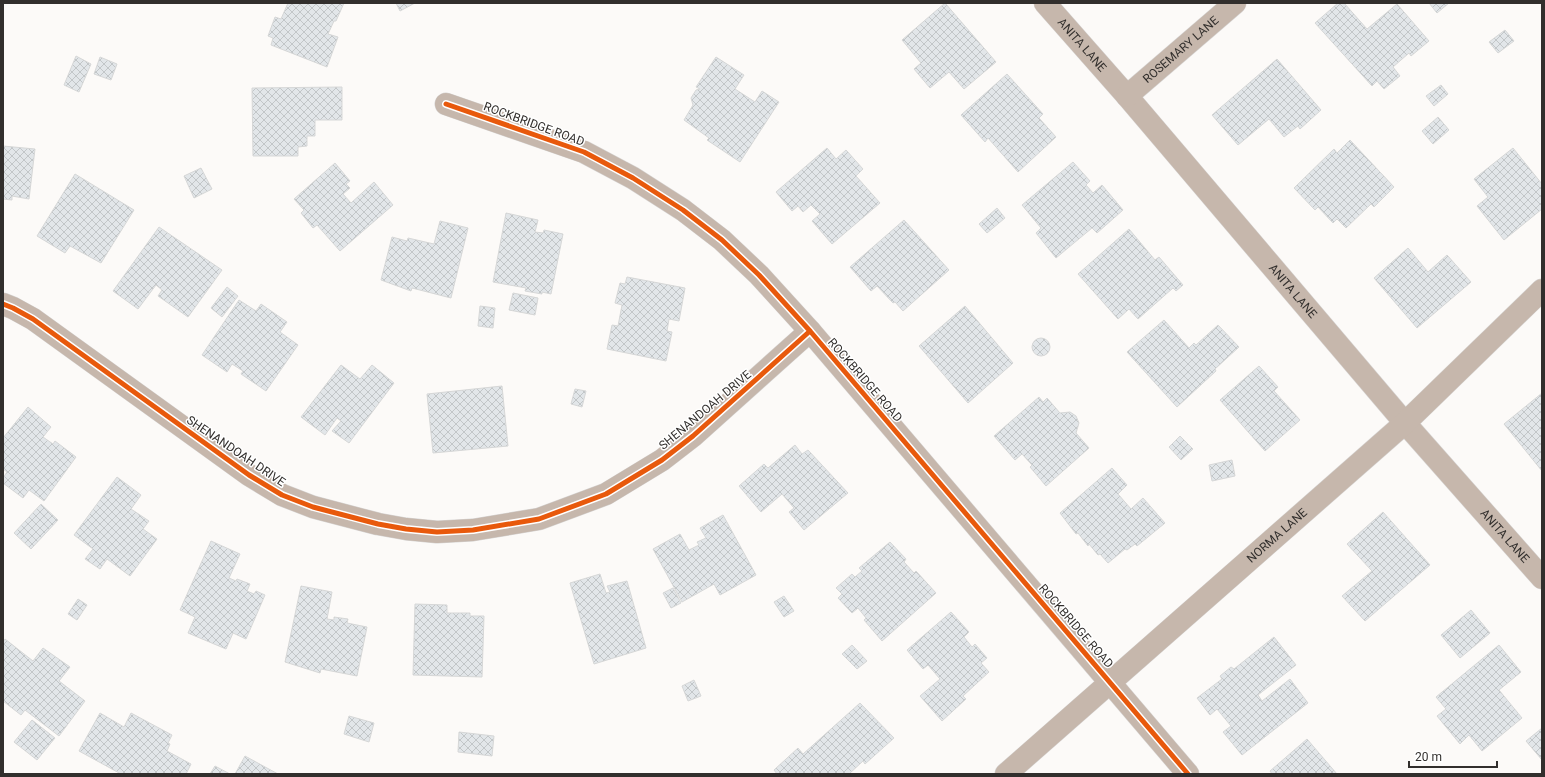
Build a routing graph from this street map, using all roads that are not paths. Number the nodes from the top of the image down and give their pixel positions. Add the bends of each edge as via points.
1 (1044, 3) edge
2 (1234, 3) edge
3 (1127, 96) junction
4 (446, 104) dead end
5 (1542, 290) edge
6 (3, 304) edge
7 (810, 331) junction
8 (1405, 423) junction
9 (1542, 578) edge
10 (1111, 682) junction
11 (1006, 774) edge
12 (1188, 774) edge

1 - 3 street, ANITA LANE
2 - 3 street, ROSEMARY LANE
3 - 8 street, ANITA LANE
4 - 7 street, ROCKBRIDGE ROAD via 584,152 633,178 683,210 722,240 759,275
5 - 8 street, NORMA LANE
6 - 7 street, SHENANDOAH DRIVE via 33,319 249,475 282,495 313,507 378,524 437,532 473,530 539,519 606,494 662,460 693,436
7 - 10 street, ROCKBRIDGE ROAD
8 - 9 street, ANITA LANE
8 - 10 street, NORMA LANE
10 - 11 street, NORMA LANE
10 - 12 street, ROCKBRIDGE ROAD

